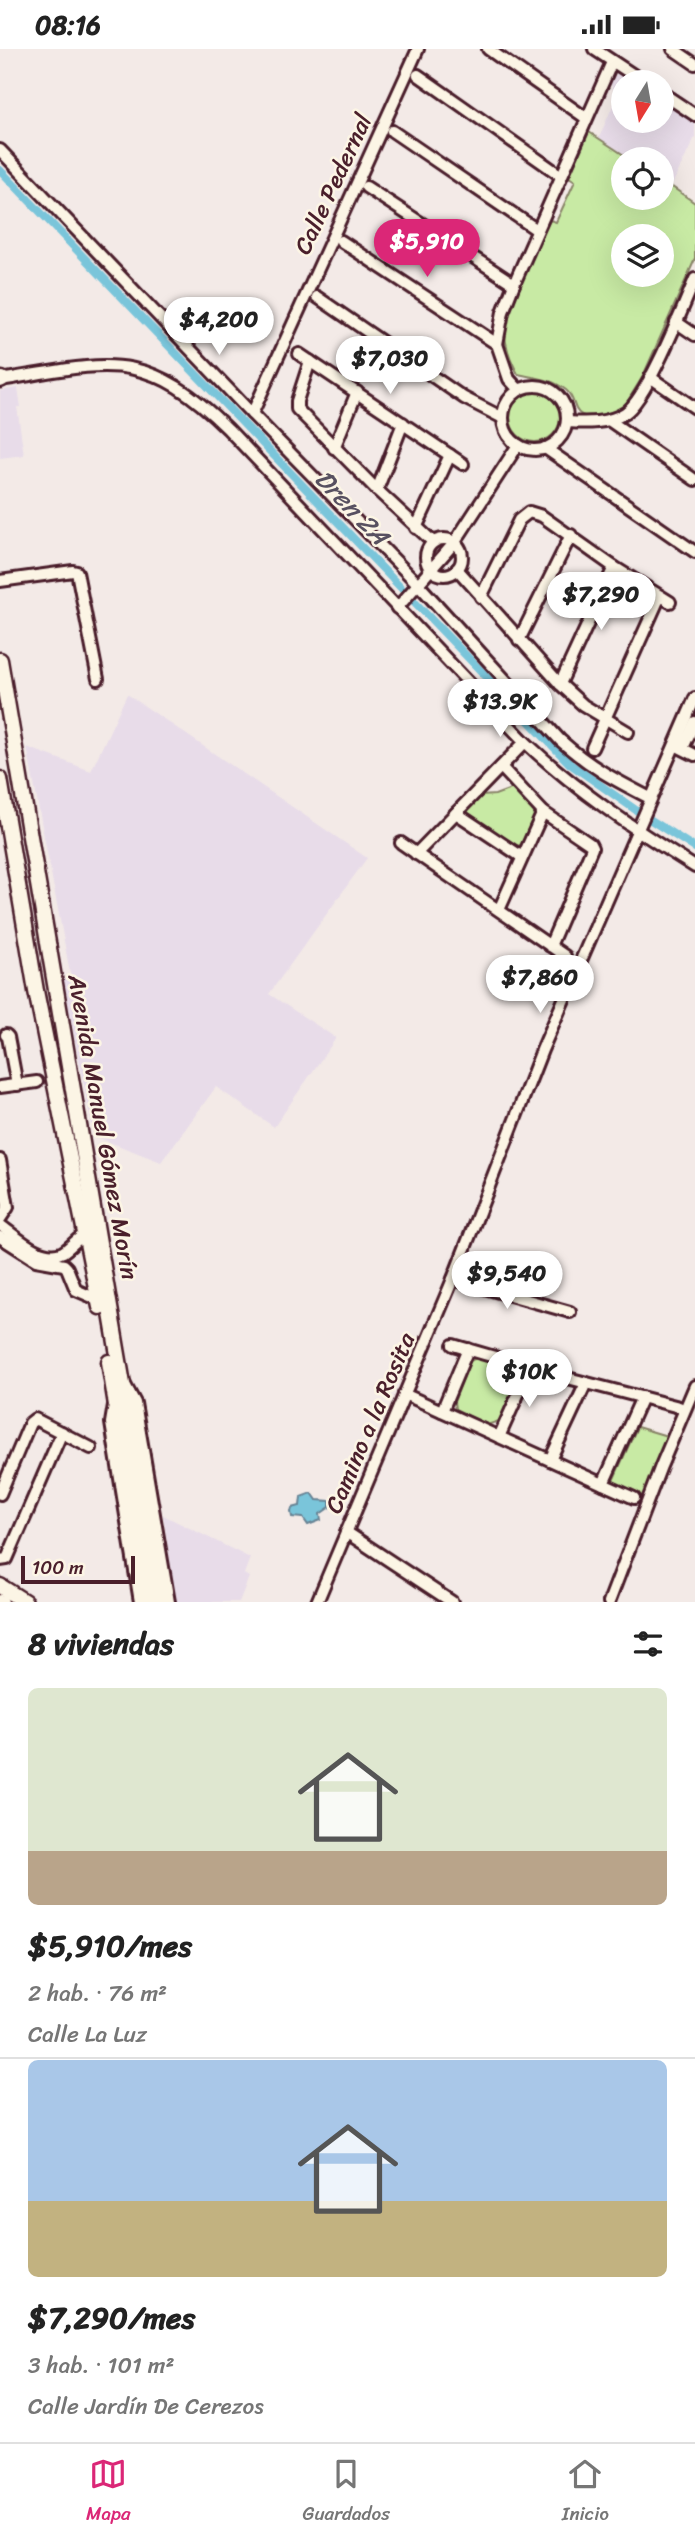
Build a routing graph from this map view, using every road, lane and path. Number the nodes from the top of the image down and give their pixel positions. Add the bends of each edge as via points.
1 (418, 49) edge
2 (488, 49) edge
3 (594, 49) edge
4 (673, 49) edge
5 (693, 58) edge
6 (612, 62) junction
7 (625, 70) edge
8 (418, 75) dead end
9 (674, 100) edge
10 (694, 111) edge
11 (586, 118) junction
12 (392, 131) dead end
13 (0, 151) edge
14 (560, 175) junction
15 (366, 187) dead end
16 (537, 230) junction
17 (341, 241) dead end
18 (695, 279) edge
19 (514, 284) junction
20 (317, 297) dead end
21 (676, 323) junction
22 (695, 335) edge
23 (497, 344) junction
24 (299, 353) dead end
25 (310, 361) junction
26 (650, 377) junction
27 (1, 380) edge
28 (519, 390) junction
29 (357, 392) junction
30 (695, 408) edge
31 (252, 414) junction
32 (503, 418) junction
33 (610, 421) junction
34 (567, 422) junction
35 (403, 423) junction
36 (518, 445) junction
37 (334, 447) junction
38 (545, 448) junction
39 (450, 454) junction
40 (463, 464) dead end
41 (695, 481) edge
42 (377, 490) junction
43 (416, 528) junction
44 (570, 535) junction
45 (433, 542) junction
46 (455, 542) junction
47 (695, 552) edge
48 (614, 567) junction
49 (457, 569) junction
50 (432, 571) junction
51 (0, 581) edge
52 (416, 586) junction
53 (481, 597) junction
54 (399, 606) junction
55 (519, 640) junction
56 (0, 660) edge
57 (98, 679) dead end
58 (560, 684) junction
59 (695, 698) edge
60 (605, 718) junction
61 (695, 722) edge
62 (628, 732) dead end
63 (525, 742) junction
64 (679, 746) junction
65 (592, 748) dead end
66 (695, 755) edge
67 (501, 767) junction
68 (0, 779) edge
69 (648, 802) junction
70 (543, 812) junction
71 (456, 813) junction
72 (638, 827) junction
73 (401, 843) dead end
74 (416, 854) junction
75 (522, 857) junction
76 (695, 867) edge
77 (499, 911) junction
78 (550, 946) junction
79 (565, 956) dead end
80 (0, 1046) edge
81 (37, 1082) dead end
82 (18, 1085) junction
83 (0, 1087) edge
84 (0, 1160) edge
85 (3, 1187) edge
86 (0, 1219) edge
87 (0, 1225) edge
88 (91, 1232) junction
89 (0, 1237) edge
90 (453, 1279) junction
91 (99, 1300) junction
92 (570, 1312) dead end
93 (453, 1345) dead end
94 (468, 1349) junction
95 (530, 1368) junction
96 (122, 1381) junction
97 (586, 1383) junction
98 (695, 1387) edge
99 (404, 1394) junction
100 (642, 1397) junction
101 (115, 1399) junction
102 (679, 1407) dead end
103 (442, 1411) junction
104 (62, 1432) junction
105 (499, 1437) junction
106 (91, 1448) dead end
107 (550, 1460) junction
108 (603, 1484) junction
109 (0, 1494) edge
110 (634, 1498) dead end
111 (140, 1522) junction
112 (346, 1532) junction
113 (0, 1560) edge
114 (0, 1586) edge
115 (24, 1602) edge
116 (140, 1602) edge
117 (148, 1602) edge
118 (160, 1602) edge
119 (169, 1602) edge
120 (317, 1602) edge
121 (452, 1602) edge
122 (609, 1602) edge

1 - 31 street, Calle Pedernal
2 - 11 street
3 - 6 street
4 - 5 street
6 - 7 street
6 - 11 street
8 - 14 street
9 - 10 street
11 - 14 street
12 - 16 street
13 - 31 street
14 - 16 street
15 - 19 street
16 - 19 street
17 - 23 street
18 - 21 street
19 - 23 street
20 - 32 street via 464,398
21 - 22 street
21 - 26 street
23 - 28 street via 509,379
24 - 25 street
25 - 29 street
25 - 37 street via 296,406
26 - 30 street
26 - 33 street via 631,409
27 - 54 street via 107,365 138,368 174,383 228,429
28 - 32 street via 508,402
28 - 34 street via 549,389 563,403
29 - 35 street
29 - 37 street
31 - 52 street
32 - 36 street via 507,433
33 - 34 street
33 - 41 street
34 - 38 street via 559,439
35 - 39 street
35 - 42 street
36 - 38 street
36 - 46 street
37 - 42 street
38 - 47 street
39 - 40 street
39 - 43 street
42 - 43 street
43 - 45 street
44 - 48 street
44 - 53 street via 529,512 519,520
44 - 55 street
45 - 46 street via 445,538
45 - 50 street via 426,553
46 - 49 street via 462,553
46 - 50 street
48 - 58 street
48 - 60 street via 665,599
49 - 50 street via 447,575
49 - 53 street
50 - 52 street
51 - 57 street via 77,572
52 - 54 street
52 - 69 street via 560,740 592,767
53 - 55 street
54 - 63 street
55 - 58 street
56 - 88 main road, Avenida Manuel Gómez Morín
58 - 60 street
59 - 64 street
60 - 62 street
60 - 65 street
61 - 64 street
63 - 67 street
63 - 72 street via 559,773
64 - 66 street
64 - 69 street
67 - 70 street
67 - 71 street
68 - 88 main road, Avenida Manuel Gómez Morín via 36,991
69 - 72 street
70 - 75 street
70 - 78 street via 592,848
71 - 74 street
71 - 75 street
72 - 76 street
72 - 90 street, Camino a la Rosita via 542,1050
73 - 74 street
74 - 77 street
75 - 77 street
77 - 78 street
78 - 79 street
80 - 82 street via 3,1035 8,1037
81 - 82 street
82 - 83 street
84 - 85 street
85 - 86 street via 8,1207
87 - 88 street via 51,1255
88 - 91 main road, Avenida Manuel Gómez Morín
88 - 96 main road, Avenida Manuel Gómez Morín
89 - 91 street via 36,1260 64,1265 76,1290
90 - 92 street
90 - 99 street, Camino a la Rosita
91 - 101 main road, Avenida Manuel Gómez Morín
93 - 94 street
94 - 95 street
94 - 103 street
95 - 97 street
95 - 105 street
96 - 111 main road, Avenida Manuel Gómez Morín
96 - 119 street via 135,1403
97 - 100 street
97 - 107 street
98 - 122 street
99 - 103 street
99 - 112 street, Camino a la Rosita
100 - 102 street
100 - 108 street
101 - 111 main road, Avenida Manuel Gómez Morín
101 - 116 street via 111,1423
103 - 105 street
104 - 106 street
104 - 109 street via 41,1420 30,1423
104 - 113 street via 7,1559
105 - 107 street
107 - 108 street
108 - 110 street
111 - 117 main road, Avenida Manuel Gómez Morín
111 - 118 main road, Avenida Manuel Gómez Morín
112 - 120 street, Camino a la Rosita
112 - 121 street
114 - 115 main road

